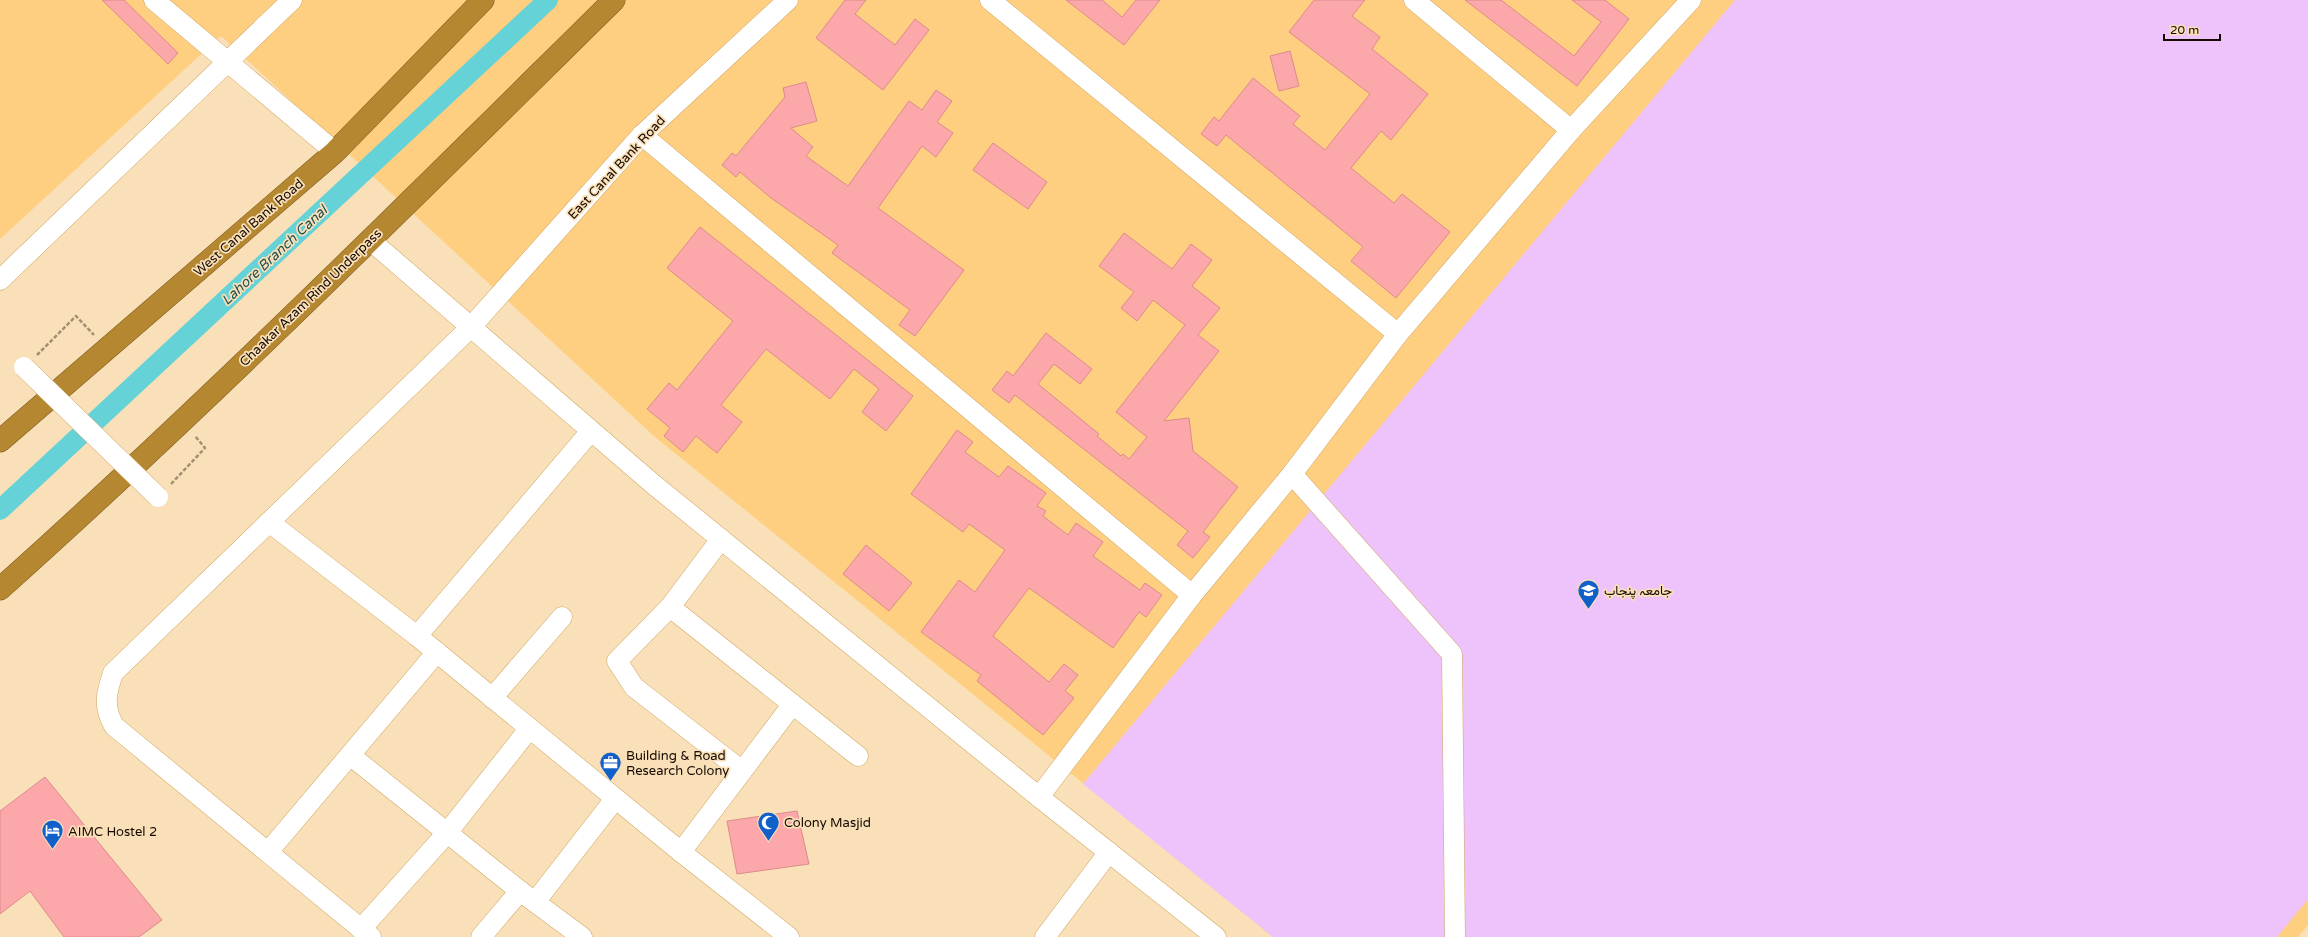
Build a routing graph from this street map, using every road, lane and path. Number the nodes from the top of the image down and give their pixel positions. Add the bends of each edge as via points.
1 (154, 0) edge
2 (292, 0) edge
3 (484, 0) edge
4 (614, 0) edge
5 (788, 0) edge
6 (990, 0) edge
7 (1414, 0) edge
8 (1691, 0) edge
9 (227, 64) junction
10 (1571, 130) junction
11 (642, 135) junction
12 (335, 152) junction
13 (370, 240) junction
14 (0, 280) edge
15 (471, 327) junction
16 (1398, 334) junction
17 (106, 349) junction
18 (24, 367) joint
19 (591, 431) junction
20 (0, 441) edge
21 (205, 448) dead end
22 (1292, 474) junction
23 (158, 497) joint
24 (269, 522) junction
25 (721, 539) junction
26 (0, 589) edge
27 (1192, 595) junction
28 (670, 607) junction
29 (562, 617) dead end
30 (418, 636) junction
31 (437, 652) junction
32 (492, 698) junction
33 (792, 705) junction
34 (529, 729) junction
35 (351, 756) junction
36 (858, 756) dead end
37 (742, 771) junction
38 (1039, 797) junction
39 (615, 799) junction
40 (447, 833) junction
41 (268, 852) junction
42 (680, 852) junction
43 (1109, 852) junction
44 (527, 896) junction
45 (366, 933) edge
46 (481, 937) edge
47 (582, 937) edge
48 (789, 937) edge
49 (1045, 937) edge
50 (1216, 937) edge
51 (1455, 937) edge

1 - 9 street
2 - 9 street
3 - 12 highway, West Canal Bank Road
4 - 13 highway, Chaakar Azam Rind Underpass
5 - 11 street, East Canal Bank Road
6 - 16 street
7 - 10 street
8 - 10 street
9 - 12 street
9 - 14 street
10 - 16 street
11 - 15 street, East Canal Bank Road
11 - 27 street
12 - 17 highway, West Canal Bank Road
13 - 15 street
13 - 26 highway, Chaakar Azam Rind Underpass via 90,509
15 - 19 street
15 - 24 street, East Canal Bank Road
16 - 22 street
17 - 18 path via 76,316
17 - 20 highway, West Canal Bank Road
18 - 23 street, bridge
19 - 25 street
19 - 30 street
21 - 23 path
22 - 27 street
22 - 51 street via 1452,654
24 - 30 street
24 - 41 street, East Canal Bank Road via 113,673 107,692 107,713 114,726
25 - 28 street
25 - 38 street
27 - 38 street
28 - 33 street
28 - 37 street via 617,661 634,687
29 - 32 street
30 - 31 street
31 - 32 street
31 - 35 street
32 - 34 street
33 - 36 street
33 - 37 street
34 - 39 street
34 - 40 street
35 - 40 street
35 - 41 street
37 - 42 street
38 - 43 street
39 - 42 street
39 - 44 street
40 - 44 street
40 - 45 street
41 - 45 street, East Canal Bank Road
42 - 48 street
43 - 49 street
43 - 50 street
44 - 46 street
44 - 47 street

